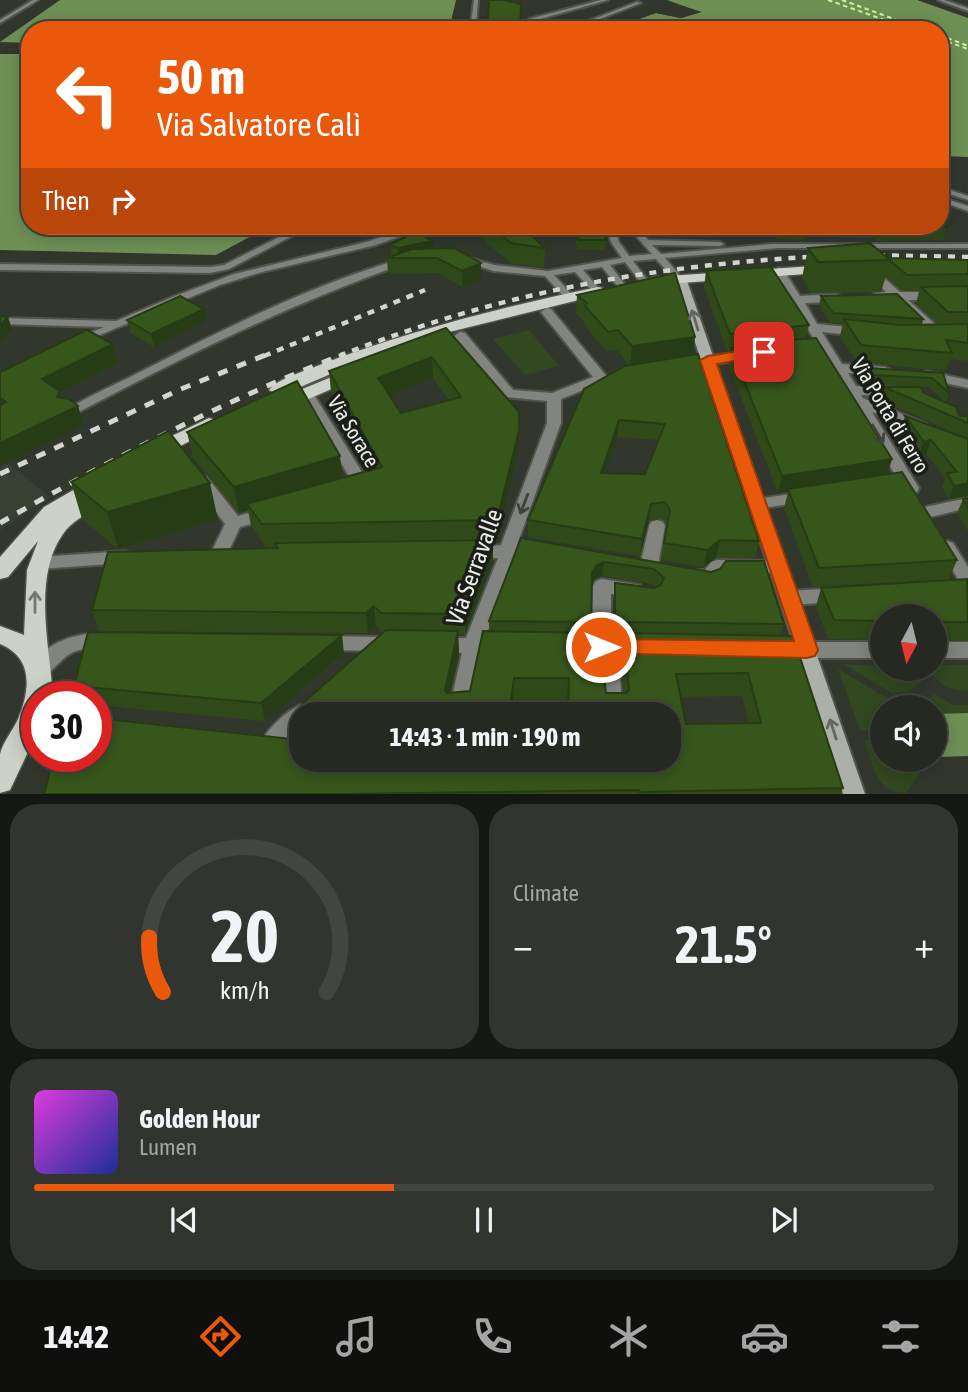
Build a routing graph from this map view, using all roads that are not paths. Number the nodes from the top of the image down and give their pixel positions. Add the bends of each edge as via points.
1 (36, 0) edge
2 (476, 0) edge
3 (606, 0) edge
4 (963, 0) edge
5 (943, 1) edge
6 (639, 4) dead end
7 (968, 10) edge
8 (474, 21) edge
9 (531, 21) edge
10 (592, 21) edge
11 (0, 22) edge
12 (949, 192) edge
13 (968, 198) edge
14 (949, 202) edge
15 (968, 209) edge
16 (289, 235) edge
17 (402, 235) edge
18 (613, 235) edge
19 (642, 235) edge
20 (645, 242) junction
21 (778, 246) junction
22 (968, 246) edge
23 (656, 256) junction
24 (457, 259) edge
25 (629, 259) junction
26 (410, 260) edge
27 (604, 263) junction
28 (885, 266) edge
29 (0, 267) edge
30 (226, 267) junction
31 (853, 267) junction
32 (577, 269) junction
33 (258, 270) junction
34 (779, 271) junction
35 (548, 274) junction
36 (679, 280) junction
37 (645, 282) junction
38 (622, 286) junction
39 (597, 291) junction
40 (897, 296) junction
41 (968, 296) edge
42 (569, 297) junction
43 (797, 300) junction
44 (547, 312) junction
45 (0, 321) edge
46 (119, 324) junction
47 (813, 327) junction
48 (868, 332) edge
49 (460, 336) junction
50 (918, 336) edge
51 (73, 344) edge
52 (825, 346) junction
53 (764, 352) junction
54 (708, 360) junction
55 (681, 365) edge
56 (838, 368) junction
57 (968, 384) edge
58 (756, 385) edge
59 (306, 393) junction
60 (911, 393) edge
61 (855, 396) junction
62 (554, 397) junction
63 (69, 414) edge
64 (227, 423) edge
65 (931, 428) edge
66 (146, 463) edge
67 (186, 463) edge
68 (337, 493) edge
69 (825, 494) edge
70 (968, 503) edge
71 (757, 504) junction
72 (286, 508) edge
73 (932, 522) junction
74 (234, 523) junction
75 (657, 526) dead end
76 (514, 546) junction
77 (458, 554) edge
78 (219, 555) edge
79 (142, 556) edge
80 (629, 563) edge
81 (40, 564) junction
82 (649, 566) junction
83 (779, 567) junction
84 (0, 570) edge
85 (965, 582) edge
86 (651, 593) edge
87 (858, 594) edge
88 (790, 598) junction
89 (0, 635) edge
90 (124, 640) edge
91 (305, 643) edge
92 (374, 644) junction
93 (473, 645) junction
94 (806, 645) junction
95 (524, 646) edge
96 (563, 646) edge
97 (605, 647) junction
98 (662, 648) edge
99 (783, 649) edge
100 (870, 649) edge
101 (947, 650) edge
102 (968, 650) edge
103 (356, 662) edge
104 (39, 670) junction
105 (38, 681) edge
106 (320, 696) edge
107 (314, 702) edge
108 (461, 702) edge
109 (612, 702) edge
110 (289, 726) edge
111 (21, 737) edge
112 (244, 740) edge
113 (271, 743) junction
114 (289, 745) edge
115 (446, 772) edge
116 (618, 772) edge
117 (0, 781) edge
118 (441, 793) edge
119 (620, 793) edge
120 (854, 793) edge

1 - 11 lane
2 - 8 lane
3 - 9 lane
4 - 5 lane
5 - 7 lane
6 - 10 lane
12 - 13 lane
14 - 15 lane
16 - 30 lane
17 - 33 lane
18 - 25 lane
19 - 20 lane
20 - 21 lane
20 - 23 lane
21 - 22 lane
21 - 23 lane
23 - 25 lane
23 - 36 lane
24 - 35 lane
25 - 27 lane
25 - 37 lane
26 - 63 lane via 209,339
27 - 32 lane
27 - 38 lane
28 - 31 main road
29 - 30 lane
30 - 33 lane
31 - 34 main road
31 - 40 street
32 - 35 lane
32 - 39 lane
33 - 46 lane via 173,299
34 - 36 main road
34 - 43 street, Via Porta di Ferro
35 - 42 lane
36 - 37 main road
36 - 44 main road
54 -> 36 main road
37 - 38 main road
38 - 39 main road
39 - 42 main road
40 - 41 street
40 - 43 street
40 - 50 street via 947,336
42 - 59 main road via 395,345 303,378 266,404
43 - 47 street, Via Porta di Ferro
44 - 49 main road
44 - 62 street via 608,377
45 - 46 lane
46 - 51 lane
47 - 48 street
47 - 52 street, Via Porta di Ferro
49 - 59 main road
49 - 62 street via 509,394
52 - 53 street
52 - 56 street, Via Porta di Ferro
53 - 54 street
53 - 58 street
54 - 55 street
54 - 71 main road
56 - 57 street via 941,376
56 - 61 street, Via Porta di Ferro
59 - 68 street, Via Sorace via 362,485
60 - 61 street
61 - 65 street
61 -> 73 street, Via Porta di Ferro via 900,482
62 -> 76 street, Via Serravalle via 554,423
64 - 66 main road
67 - 74 street
69 - 71 street
70 - 73 street
71 - 83 main road
72 - 74 street
73 - 85 street, Via Porta di Ferro
74 - 78 street
75 - 82 street
76 - 77 street
76 - 93 street, Via Serravalle
79 - 81 street
80 - 82 street
81 - 84 main road via 55,532 72,512 113,481 51,512
104 -> 81 main road via 34,602
82 - 83 street via 709,577 717,566
83 - 88 main road
86 - 97 street via 602,586
87 - 88 street
88 - 94 main road
89 - 104 main road via 14,638 29,650
90 - 104 street via 70,643
91 - 92 street
92 - 93 street
92 - 103 street
93 - 95 street
93 - 108 street, Via Serravalle
94 - 99 street
94 - 100 street
120 -> 94 main road
96 - 97 street
97 - 98 street
97 - 109 street
101 - 102 street
104 - 105 main road
106 - 107 street
110 - 113 street
111 - 117 main road
112 - 113 street
113 - 114 street
115 - 118 street
116 - 119 street

